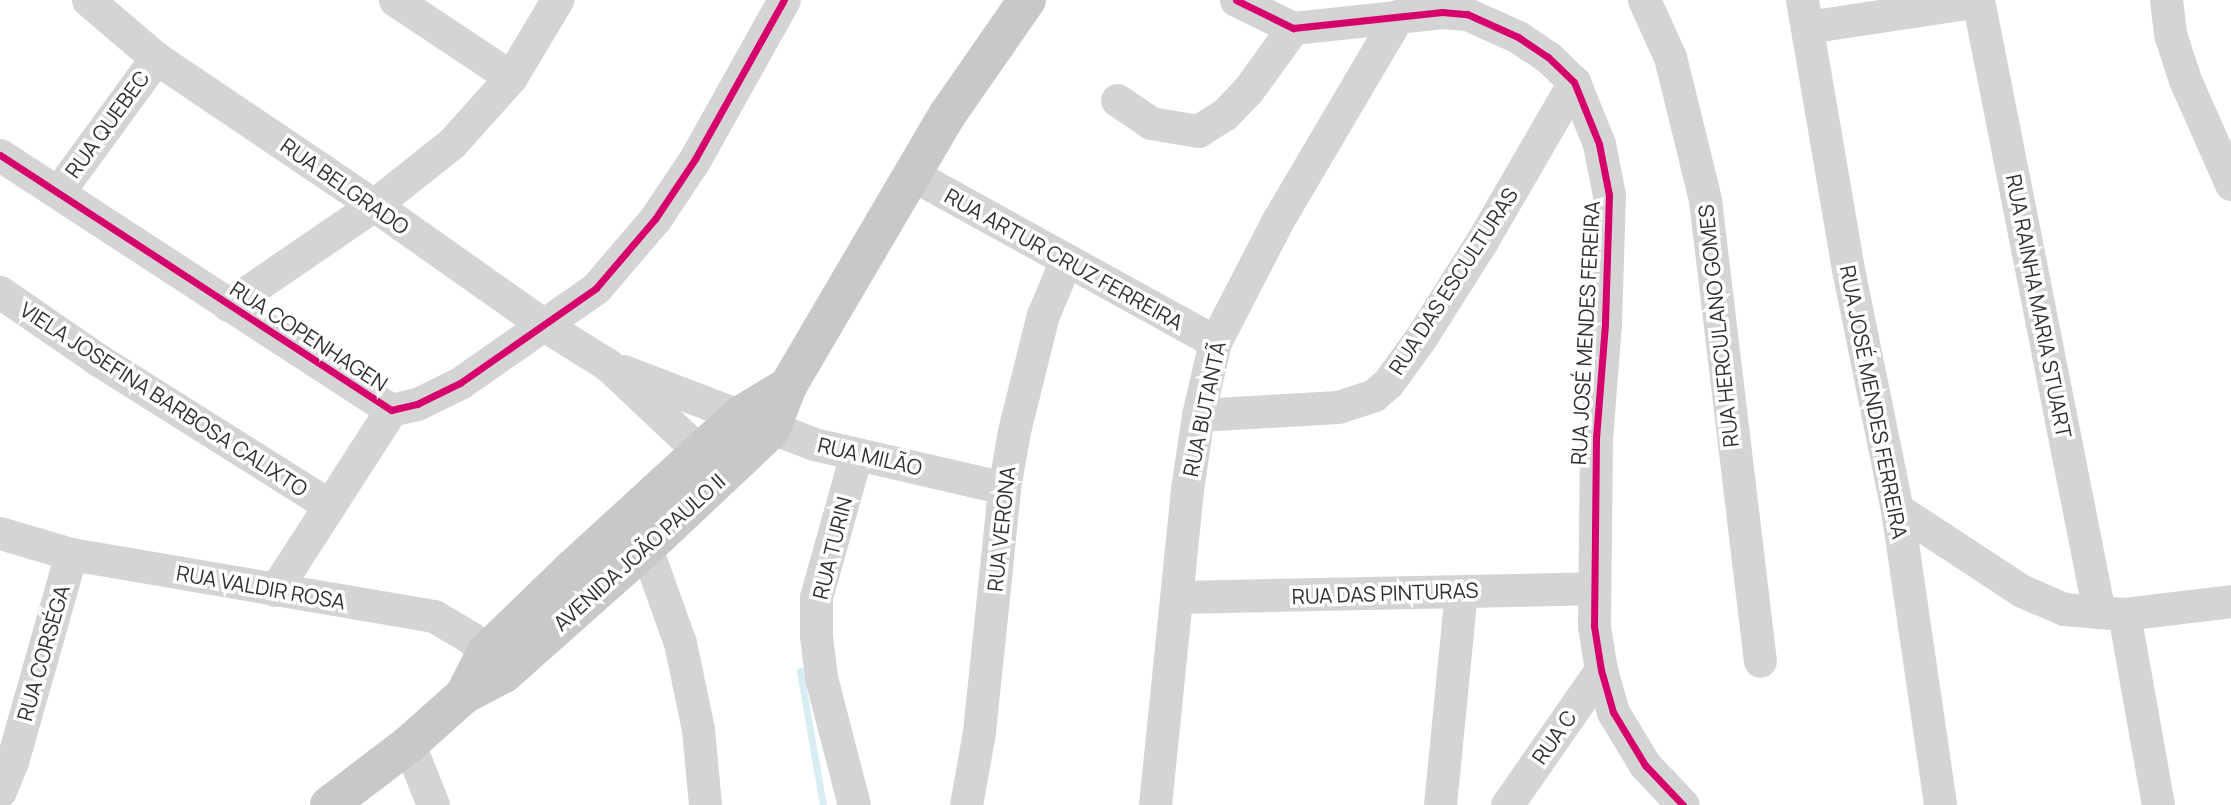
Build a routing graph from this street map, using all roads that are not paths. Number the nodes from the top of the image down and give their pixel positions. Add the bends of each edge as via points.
1 (88, 0) edge
2 (395, 0) edge
3 (557, 0) edge
4 (784, 0) edge
5 (1027, 0) edge
6 (1236, 0) edge
7 (1644, 0) edge
8 (1978, 0) edge
9 (2166, 0) edge
10 (1805, 13) edge
11 (1398, 16) junction
12 (1293, 28) junction
13 (156, 58) junction
14 (511, 77) junction
15 (1574, 82) junction
16 (1117, 100) dead end
17 (0, 155) edge
18 (913, 175) junction
19 (2231, 184) edge
20 (59, 191) junction
21 (374, 205) junction
22 (1066, 260) junction
23 (0, 292) edge
24 (228, 305) junction
25 (544, 326) junction
26 (1215, 342) junction
27 (608, 365) junction
28 (391, 410) junction
29 (1198, 415) junction
30 (755, 422) junction
31 (856, 455) junction
32 (712, 463) junction
33 (1004, 488) junction
34 (329, 505) junction
35 (1897, 509) junction
36 (0, 533) edge
37 (635, 536) junction
38 (71, 554) junction
39 (1592, 589) junction
40 (275, 590) junction
41 (1461, 591) junction
42 (1178, 597) junction
43 (2231, 601) edge
44 (2111, 613) junction
45 (1759, 661) dead end
46 (495, 663) junction
47 (1601, 670) junction
48 (409, 744) junction
49 (0, 791) edge
50 (430, 796) edge
51 (330, 805) edge
52 (456, 805) edge
53 (705, 805) edge
54 (854, 805) edge
55 (966, 805) edge
56 (1155, 805) edge
57 (1440, 805) edge
58 (1507, 805) edge
59 (1683, 805) edge
60 (1940, 805) edge
61 (2158, 805) edge

1 - 13 street, RUA BELGRADO
2 - 14 street
3 - 14 street
4 - 25 street, RUA COPENHAGEN via 695,159 655,219 596,288
5 - 18 main road, AVENIDA JOÃO PAULO II via 947,115
6 - 12 street
7 - 45 street, RUA HERCULANO GOMES via 1670,57 1705,200
8 - 10 street
8 - 44 street, RUA RAINHA MARIA STUART
9 - 19 street via 2170,34 2185,80
10 - 35 street, RUA JOSÉ MENDES FERREIRA via 1847,269
11 - 12 street, RUA JOSÉ MENDES FEREIRA
11 - 15 street, RUA JOSÉ MENDES FEREIRA via 1442,12 1484,20 1538,51
11 - 26 street, RUA BUTANTÃ via 1278,220
12 - 16 street via 1248,90 1224,115 1198,131 1151,123
13 - 20 street, RUA QUEBEC
13 - 21 street, RUA BELGRADO
14 - 21 street via 452,143
15 - 29 street, RUA DAS ESCULTURAS via 1482,242 1388,383 1366,399 1338,407
15 - 39 street, RUA JOSÉ MENDES FEREIRA via 1599,144 1609,195
17 - 20 street, RUA COPENHAGEN
18 - 22 street, RUA ARTUR CRUZ FERREIRA
18 - 30 main road, AVENIDA JOÃO PAULO II via 788,386
20 - 24 street, RUA COPENHAGEN
21 - 24 street
21 - 25 street, RUA BELGRADO
22 - 26 street, RUA ARTUR CRUZ FERREIRA
22 - 33 street, RUA VERONA via 1027,369
23 - 34 street, VIELA JOSEFINA BARBOSA CALIXTO via 97,359
24 - 28 street, RUA COPENHAGEN
25 - 27 street, RUA BELGRADO
25 - 28 street, RUA COPENHAGEN via 460,383 417,404
26 - 29 street, RUA BUTANTÃ
27 - 30 street, RUA BELGRADO
27 - 32 street, RUA BELGRADO
28 - 34 street
29 - 42 street, RUA BUTANTÃ
30 - 31 street, RUA MILÃO
30 - 32 main road, AVENIDA JOÃO PAULO II
31 - 33 street, RUA MILÃO
31 - 54 street, RUA TURIN via 824,560 816,610 821,677
32 - 37 main road, AVENIDA JOÃO PAULO II
33 - 55 street, RUA VERONA via 983,696
34 - 40 street
35 - 44 street via 2022,591 2064,609
35 - 60 street, RUA JOSÉ MENDES FERREIRA
36 - 38 street, RUA VALDIR ROSA
37 - 46 main road, AVENIDA JOÃO PAULO II
37 - 53 street via 680,643 698,729
38 - 40 street, RUA VALDIR ROSA
38 - 49 street, RUA CORSÉGA
39 - 41 street, RUA DAS PINTURAS
39 - 47 street, RUA JOSÉ MENDES FEREIRA
40 - 46 street, RUA VALDIR ROSA via 434,616 450,623
41 - 42 street, RUA DAS PINTURAS
41 - 57 street
42 - 56 street, RUA BUTANTÃ
43 - 44 street
44 - 61 street, RUA RAINHA MARIA STUART
46 - 48 main road, AVENIDA JOÃO PAULO II
47 - 58 street, RUA C
47 - 59 street, RUA JOSÉ MENDES FEREIRA via 1627,740
48 - 50 street
48 - 51 main road, AVENIDA JOÃO PAULO II
50 - 52 street

